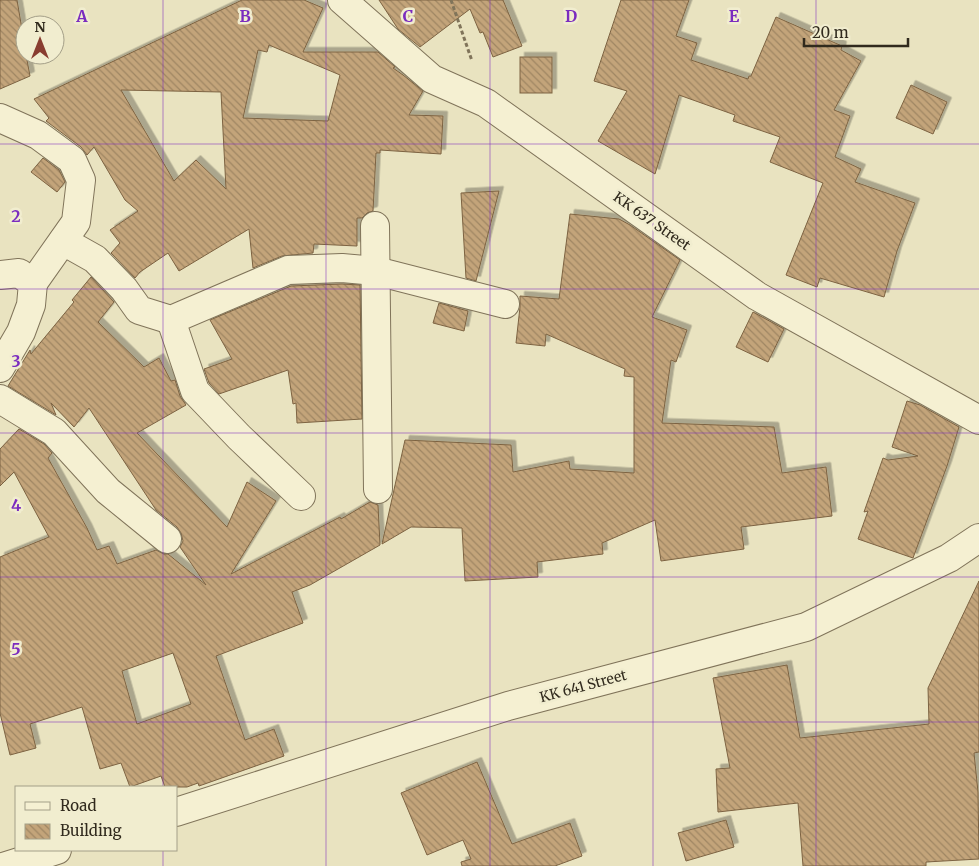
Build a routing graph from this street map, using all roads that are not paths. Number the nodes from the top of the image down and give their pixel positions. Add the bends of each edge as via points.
1 (342, 0) edge
2 (0, 118) edge
3 (375, 226) dead end
4 (63, 240) junction
5 (376, 271) junction
6 (0, 275) edge
7 (32, 294) junction
8 (505, 304) dead end
9 (171, 320) junction
10 (0, 368) edge
11 (0, 399) edge
12 (979, 420) edge
13 (378, 489) dead end
14 (301, 496) dead end
15 (979, 538) edge
16 (167, 539) dead end
17 (178, 811) edge
18 (54, 851) edge
19 (6, 866) edge

1 - 12 street, KK 637 Street via 432,78 486,103 757,296
2 - 4 street via 38,135 72,160 80,180 76,222
3 - 5 street
4 - 7 street
4 - 9 street via 95,260 140,310
5 - 8 street
5 - 9 street via 342,268 288,270
5 - 13 street
6 - 7 street via 19,273
7 - 10 street via 21,332
9 - 14 street via 195,391
11 - 16 street via 54,432 108,491
15 - 17 street, KK 641 Street via 949,558 806,627 508,706
18 - 19 street

